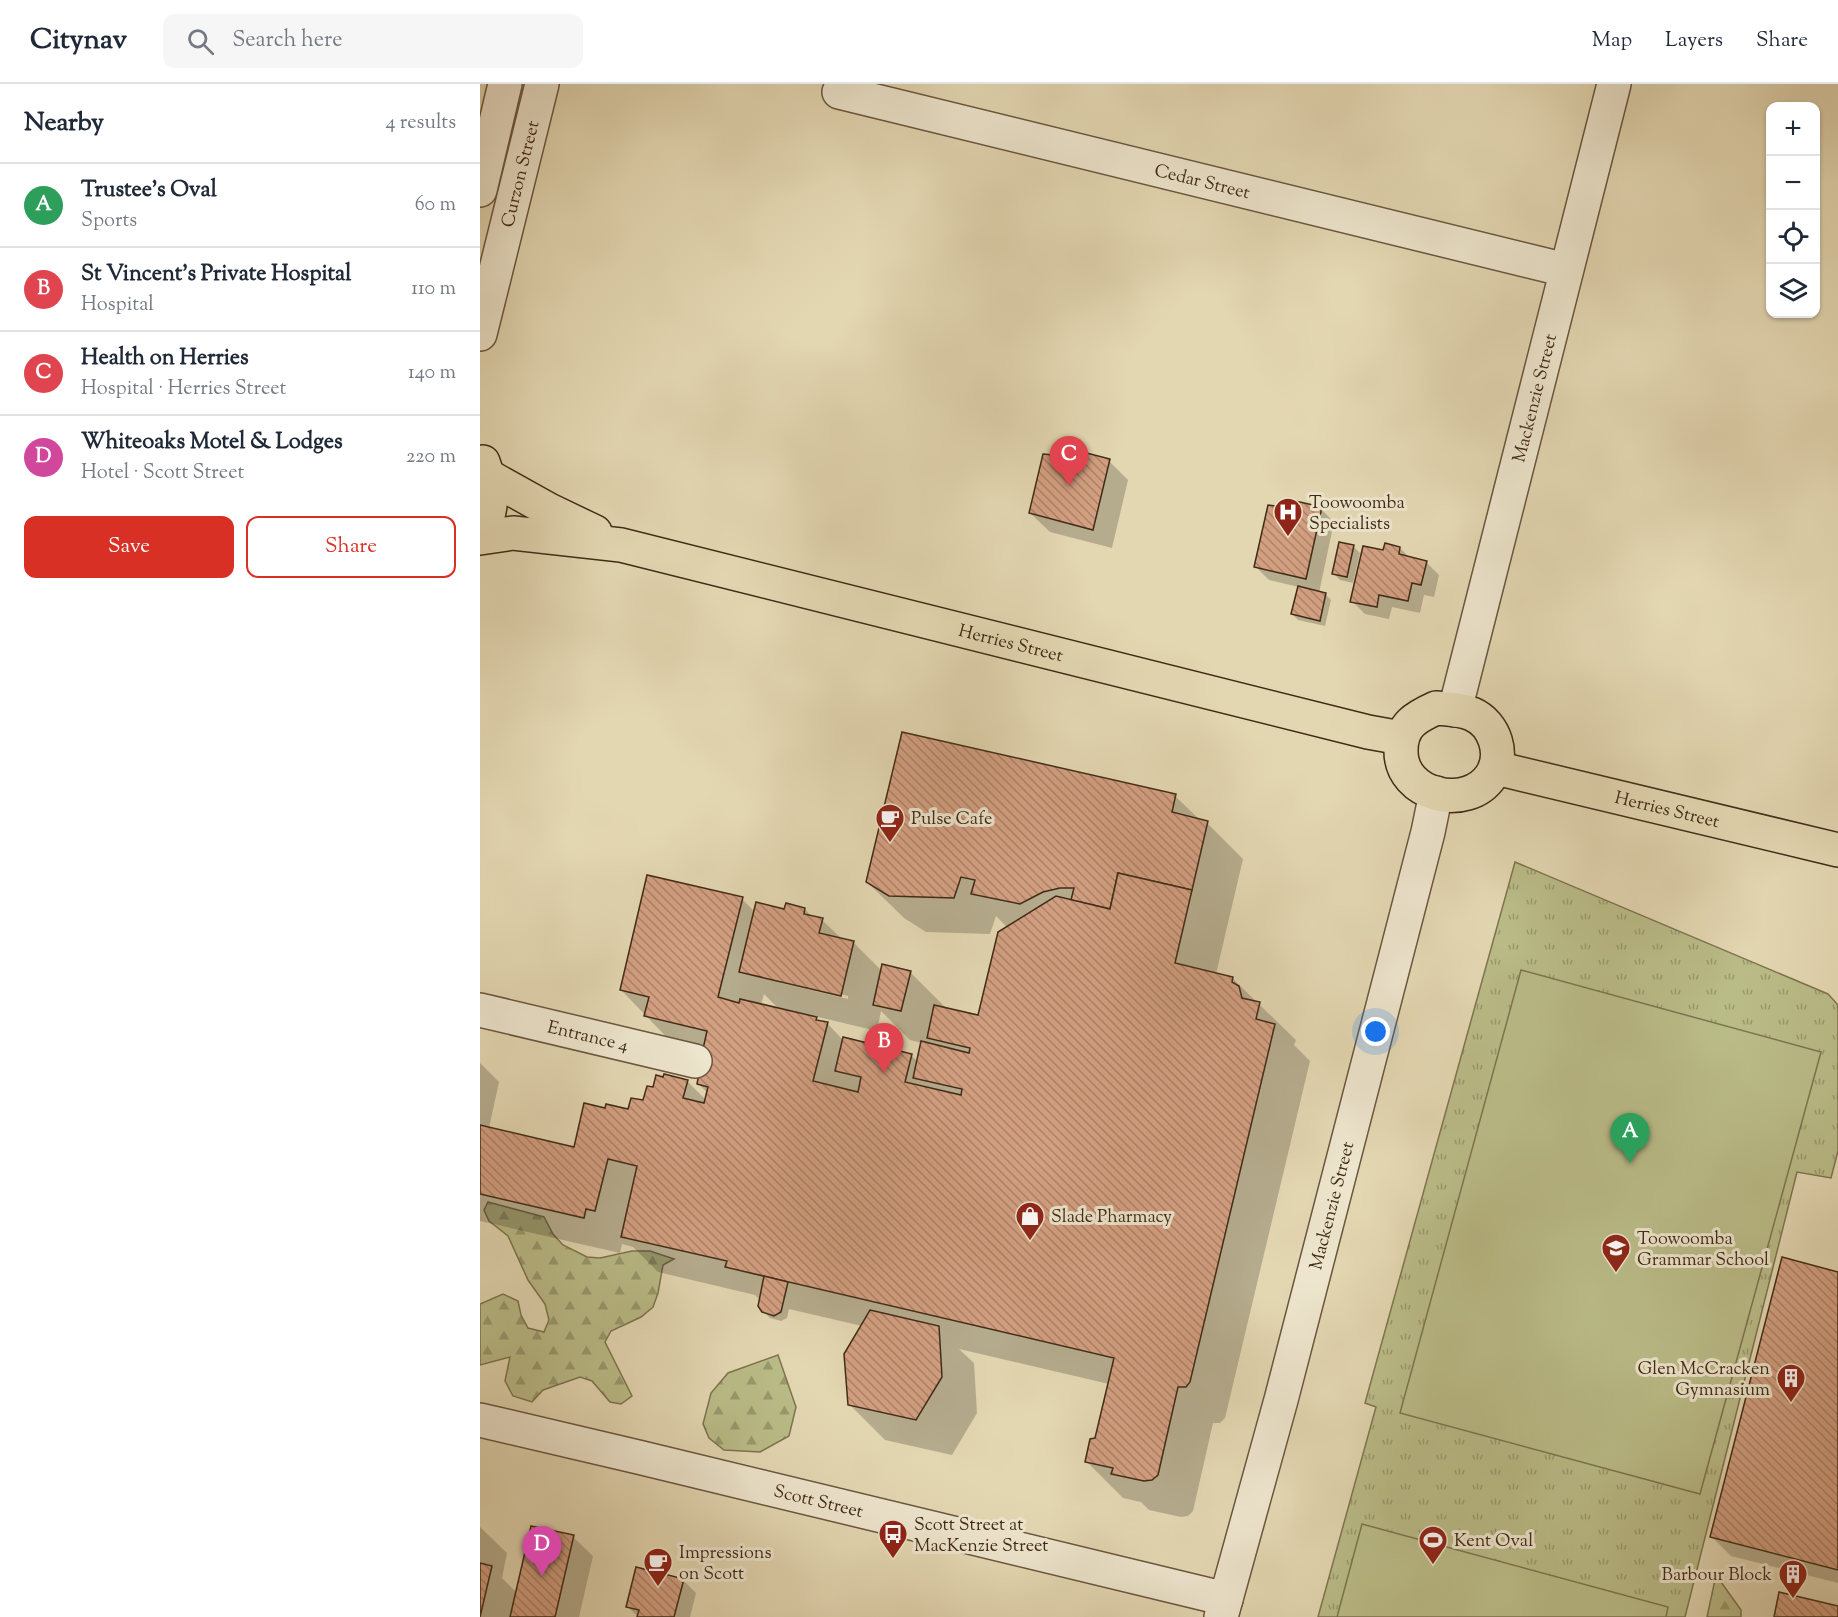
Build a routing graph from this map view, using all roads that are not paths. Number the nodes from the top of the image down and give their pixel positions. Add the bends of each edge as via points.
1 (505, 84) edge
2 (542, 84) edge
3 (1614, 84) edge
4 (838, 92) dead end
5 (480, 190) edge
6 (1566, 270) junction
7 (480, 334) edge
8 (484, 467) edge
9 (480, 532) edge
10 (480, 538) edge
11 (621, 545) junction
12 (1455, 710) junction
13 (1401, 738) junction
14 (1496, 768) junction
15 (1436, 793) junction
16 (1838, 850) edge
17 (480, 1010) edge
18 (695, 1061) dead end
19 (480, 1420) edge
20 (1224, 1608) edge

1 - 5 street, Curzon Street
2 - 7 street, Curzon Street
3 - 6 street, Mackenzie Street
4 - 6 street, Cedar Street
6 - 12 street, Mackenzie Street
8 - 9 main road via 492,492 490,510
8 - 11 main road, Herries Street via 549,510
10 - 11 main road, Herries Street via 513,533
11 - 13 main road, Herries Street
12 - 13 main road via 1436,708 1419,716
12 - 14 main road via 1473,714 1488,726 1498,753
13 - 15 main road via 1404,771 1422,788
14 - 15 main road via 1475,790 1456,795
14 - 16 main road, Herries Street
15 - 20 street, Mackenzie Street
17 - 18 street, Entrance 4
19 - 20 street, Scott Street via 638,1456

